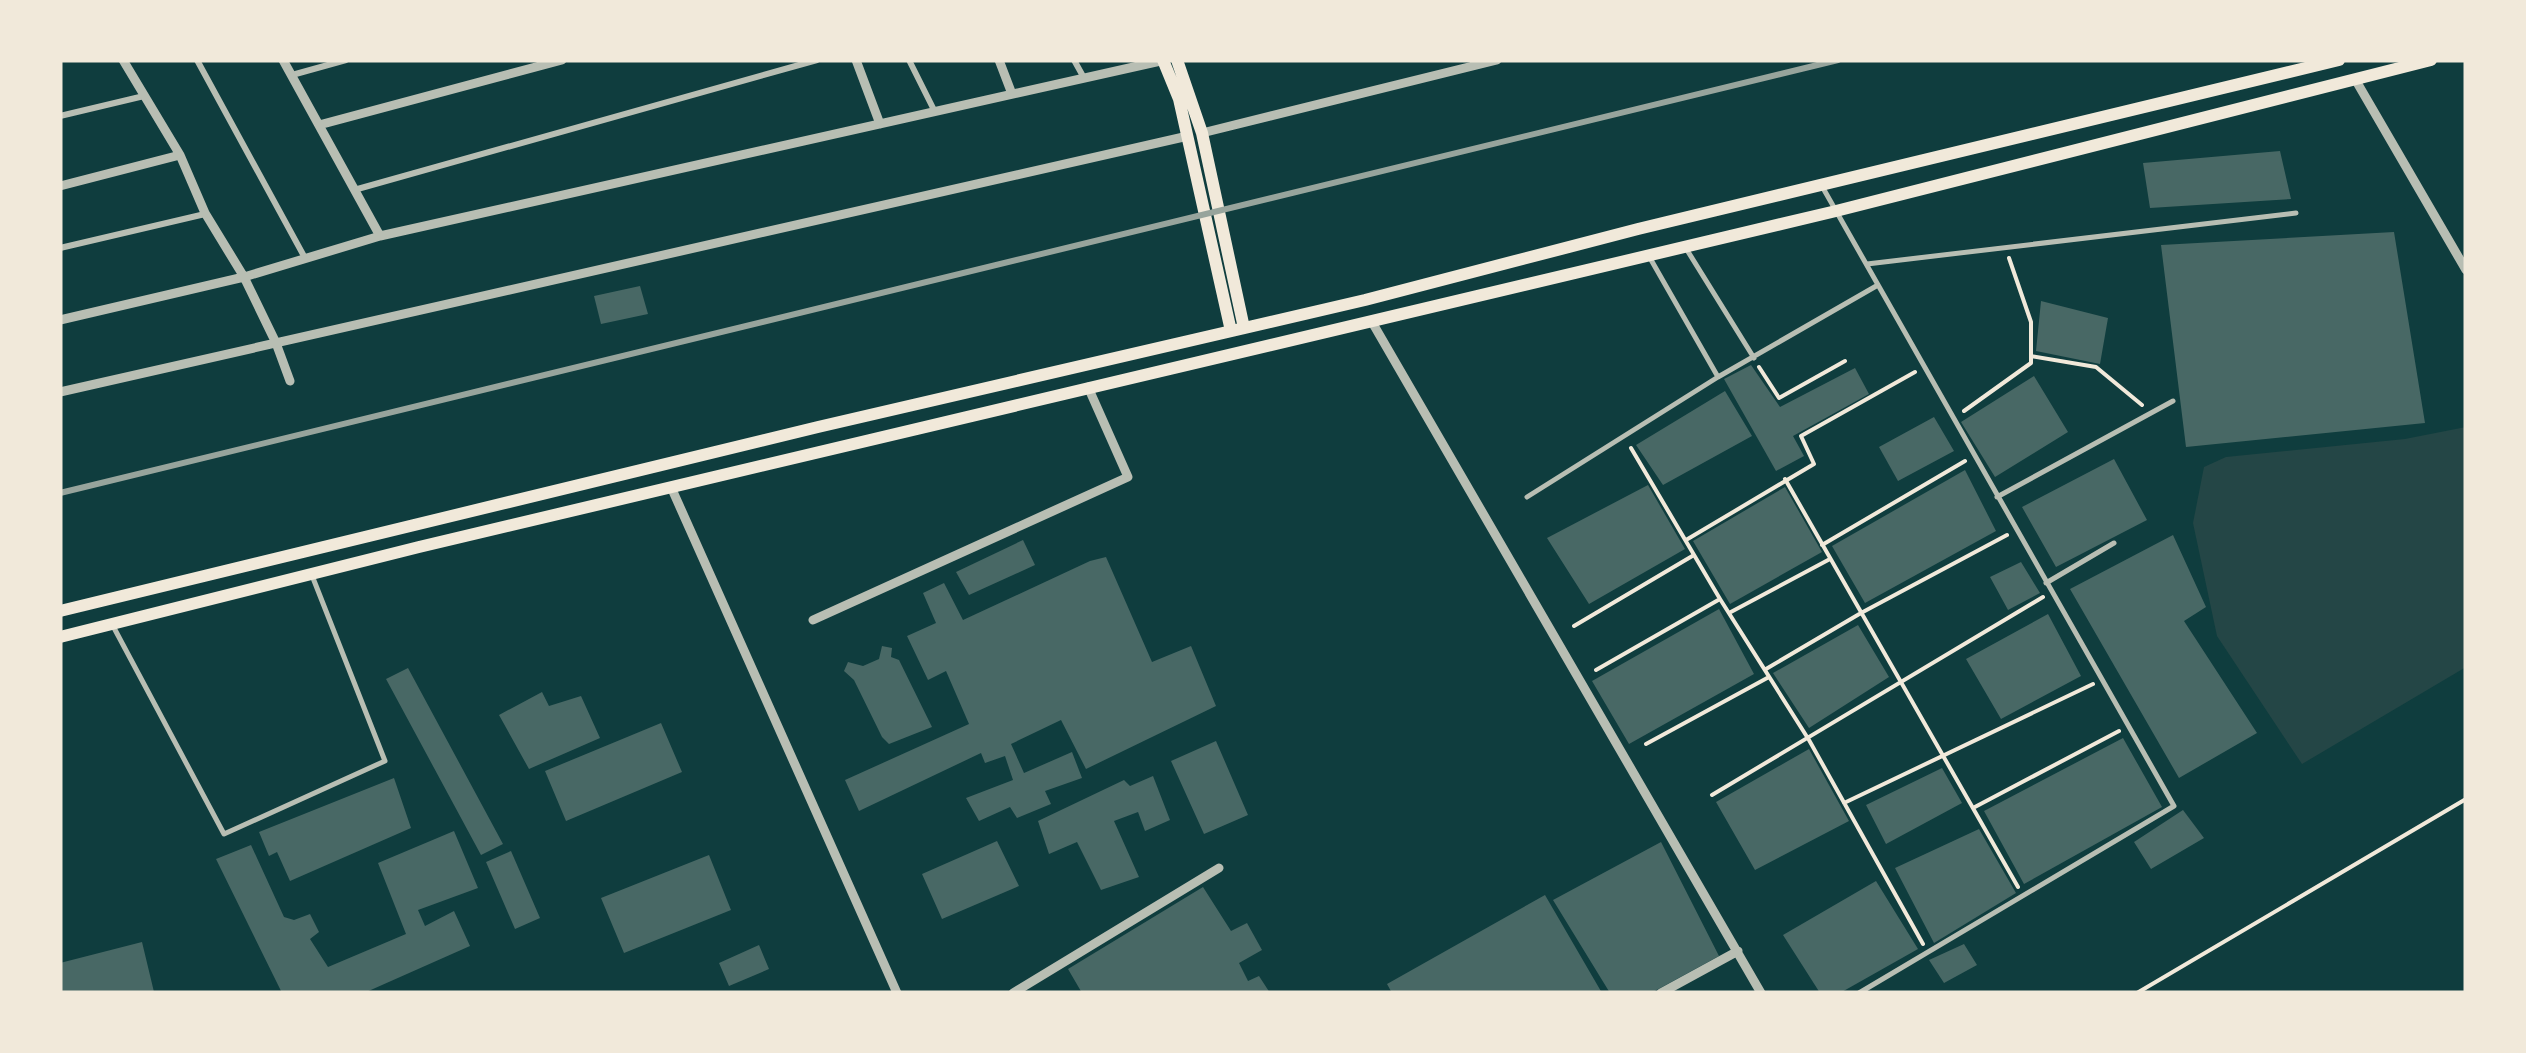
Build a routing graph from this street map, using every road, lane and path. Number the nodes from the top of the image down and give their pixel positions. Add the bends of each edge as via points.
1 (123, 60) edge
2 (197, 60) edge
3 (283, 60) edge
4 (346, 60) edge
5 (562, 60) edge
6 (817, 60) edge
7 (856, 60) edge
8 (909, 60) edge
9 (999, 60) edge
10 (1074, 60) edge
11 (1164, 60) edge
12 (1177, 60) edge
13 (1497, 60) edge
14 (2338, 60) edge
15 (2432, 60) edge
16 (292, 75) junction
17 (1084, 78) junction
18 (2354, 79) junction
19 (1012, 94) junction
20 (144, 96) junction
21 (936, 112) junction
22 (60, 116) edge
23 (880, 124) junction
24 (319, 125) junction
25 (1195, 135) junction
26 (180, 155) junction
27 (60, 186) edge
28 (1822, 186) junction
29 (354, 190) junction
30 (1836, 211) junction
31 (2296, 213) dead end
32 (205, 214) junction
33 (380, 236) junction
34 (1685, 246) junction
35 (60, 248) edge
36 (2005, 248) junction
37 (1648, 254) junction
38 (306, 259) junction
39 (1867, 264) junction
40 (2466, 270) edge
41 (244, 277) junction
42 (1878, 285) junction
43 (60, 320) edge
44 (1372, 322) junction
45 (1237, 329) junction
46 (276, 343) junction
47 (2031, 356) junction
48 (1754, 358) junction
49 (1845, 360) dead end
50 (1924, 367) junction
51 (1718, 378) junction
52 (290, 381) dead end
53 (1088, 388) junction
54 (60, 392) edge
55 (2173, 401) dead end
56 (2152, 413) junction
57 (1952, 419) junction
58 (1624, 437) junction
59 (1973, 456) junction
60 (1785, 479) junction
61 (671, 487) junction
62 (1527, 497) dead end
63 (1997, 497) junction
64 (2016, 531) junction
65 (1685, 540) junction
66 (2114, 543) dead end
67 (1822, 545) junction
68 (1694, 555) junction
69 (1830, 558) junction
70 (312, 575) junction
71 (2046, 583) junction
72 (2051, 592) junction
73 (1720, 599) junction
74 (60, 611) edge
75 (1861, 612) junction
76 (1728, 613) junction
77 (814, 620) dead end
78 (112, 625) junction
79 (1574, 626) dead end
80 (60, 637) edge
81 (1596, 670) dead end
82 (1764, 670) junction
83 (1769, 676) junction
84 (1900, 680) junction
85 (2101, 680) junction
86 (2128, 726) junction
87 (1810, 740) junction
88 (1646, 744) dead end
89 (1943, 756) junction
90 (1712, 796) dead end
91 (2466, 799) edge
92 (1844, 804) junction
93 (1973, 808) junction
94 (1219, 868) dead end
95 (2023, 896) junction
96 (1738, 951) junction
97 (1928, 952) junction
98 (897, 993) edge
99 (1013, 993) edge
100 (1661, 993) edge
101 (1761, 993) edge
102 (1859, 993) edge
103 (2137, 993) edge

1 - 20 street
2 - 38 street
3 - 16 street
4 - 16 street
5 - 24 street
6 - 29 street
7 - 23 street
8 - 21 street
9 - 19 street
10 - 17 street
11 - 17 street
11 - 25 main road
12 - 25 main road
13 - 25 street
14 - 28 main road
15 - 18 main road
16 - 24 street
17 - 19 street
18 - 30 main road
18 - 40 street
19 - 21 street
20 - 22 street
20 - 26 street
21 - 23 street
23 - 33 street
24 - 29 street
25 - 45 main road
25 - 46 street
26 - 27 street
26 - 32 street
28 - 30 lane
28 - 45 main road
29 - 33 street
30 - 34 main road
30 - 39 lane
31 - 36 lane
32 - 35 street
32 - 41 street
33 - 38 street
34 - 37 main road
34 - 48 lane
36 - 39 lane
36 - 47 path via 2030,322
37 - 44 main road
37 - 51 lane
38 - 41 street
39 - 42 lane
41 - 43 street
41 - 46 street
42 - 48 lane
42 - 50 lane
44 - 53 main road
44 - 96 street
45 - 74 main road
46 - 52 street
46 - 54 street
47 - 56 path via 2096,367
47 - 57 path via 2031,363
48 - 49 path via 1779,398
48 - 51 lane
50 - 57 lane
50 - 60 path via 1801,436 1814,464
51 - 58 lane
53 - 61 main road
53 - 77 street via 1128,477
55 - 56 lane
56 - 63 lane
57 - 59 lane
58 - 62 lane
58 - 65 path
59 - 63 lane
59 - 67 path
60 - 65 path
60 - 67 path
61 - 70 main road
61 - 98 street
63 - 64 lane
64 - 71 lane
64 - 75 path
65 - 68 path
66 - 71 lane
67 - 69 path
68 - 73 path
68 - 79 path
69 - 75 path
69 - 76 path
70 - 78 main road
70 - 78 lane via 385,761 224,834
71 - 72 lane
72 - 84 path
72 - 85 lane
73 - 76 path
73 - 81 path
75 - 82 path
75 - 84 path
76 - 82 path
78 - 80 main road
82 - 83 path
83 - 87 path
83 - 88 path
84 - 87 path
84 - 89 path
85 - 86 lane
85 - 89 path
86 - 93 path
86 - 95 lane via 2174,806
87 - 90 path
87 - 92 path
89 - 92 path
89 - 93 path
91 - 103 path
92 - 97 path
93 - 95 path
94 - 99 street
95 - 97 lane
96 - 100 street
96 - 101 street
97 - 102 lane

